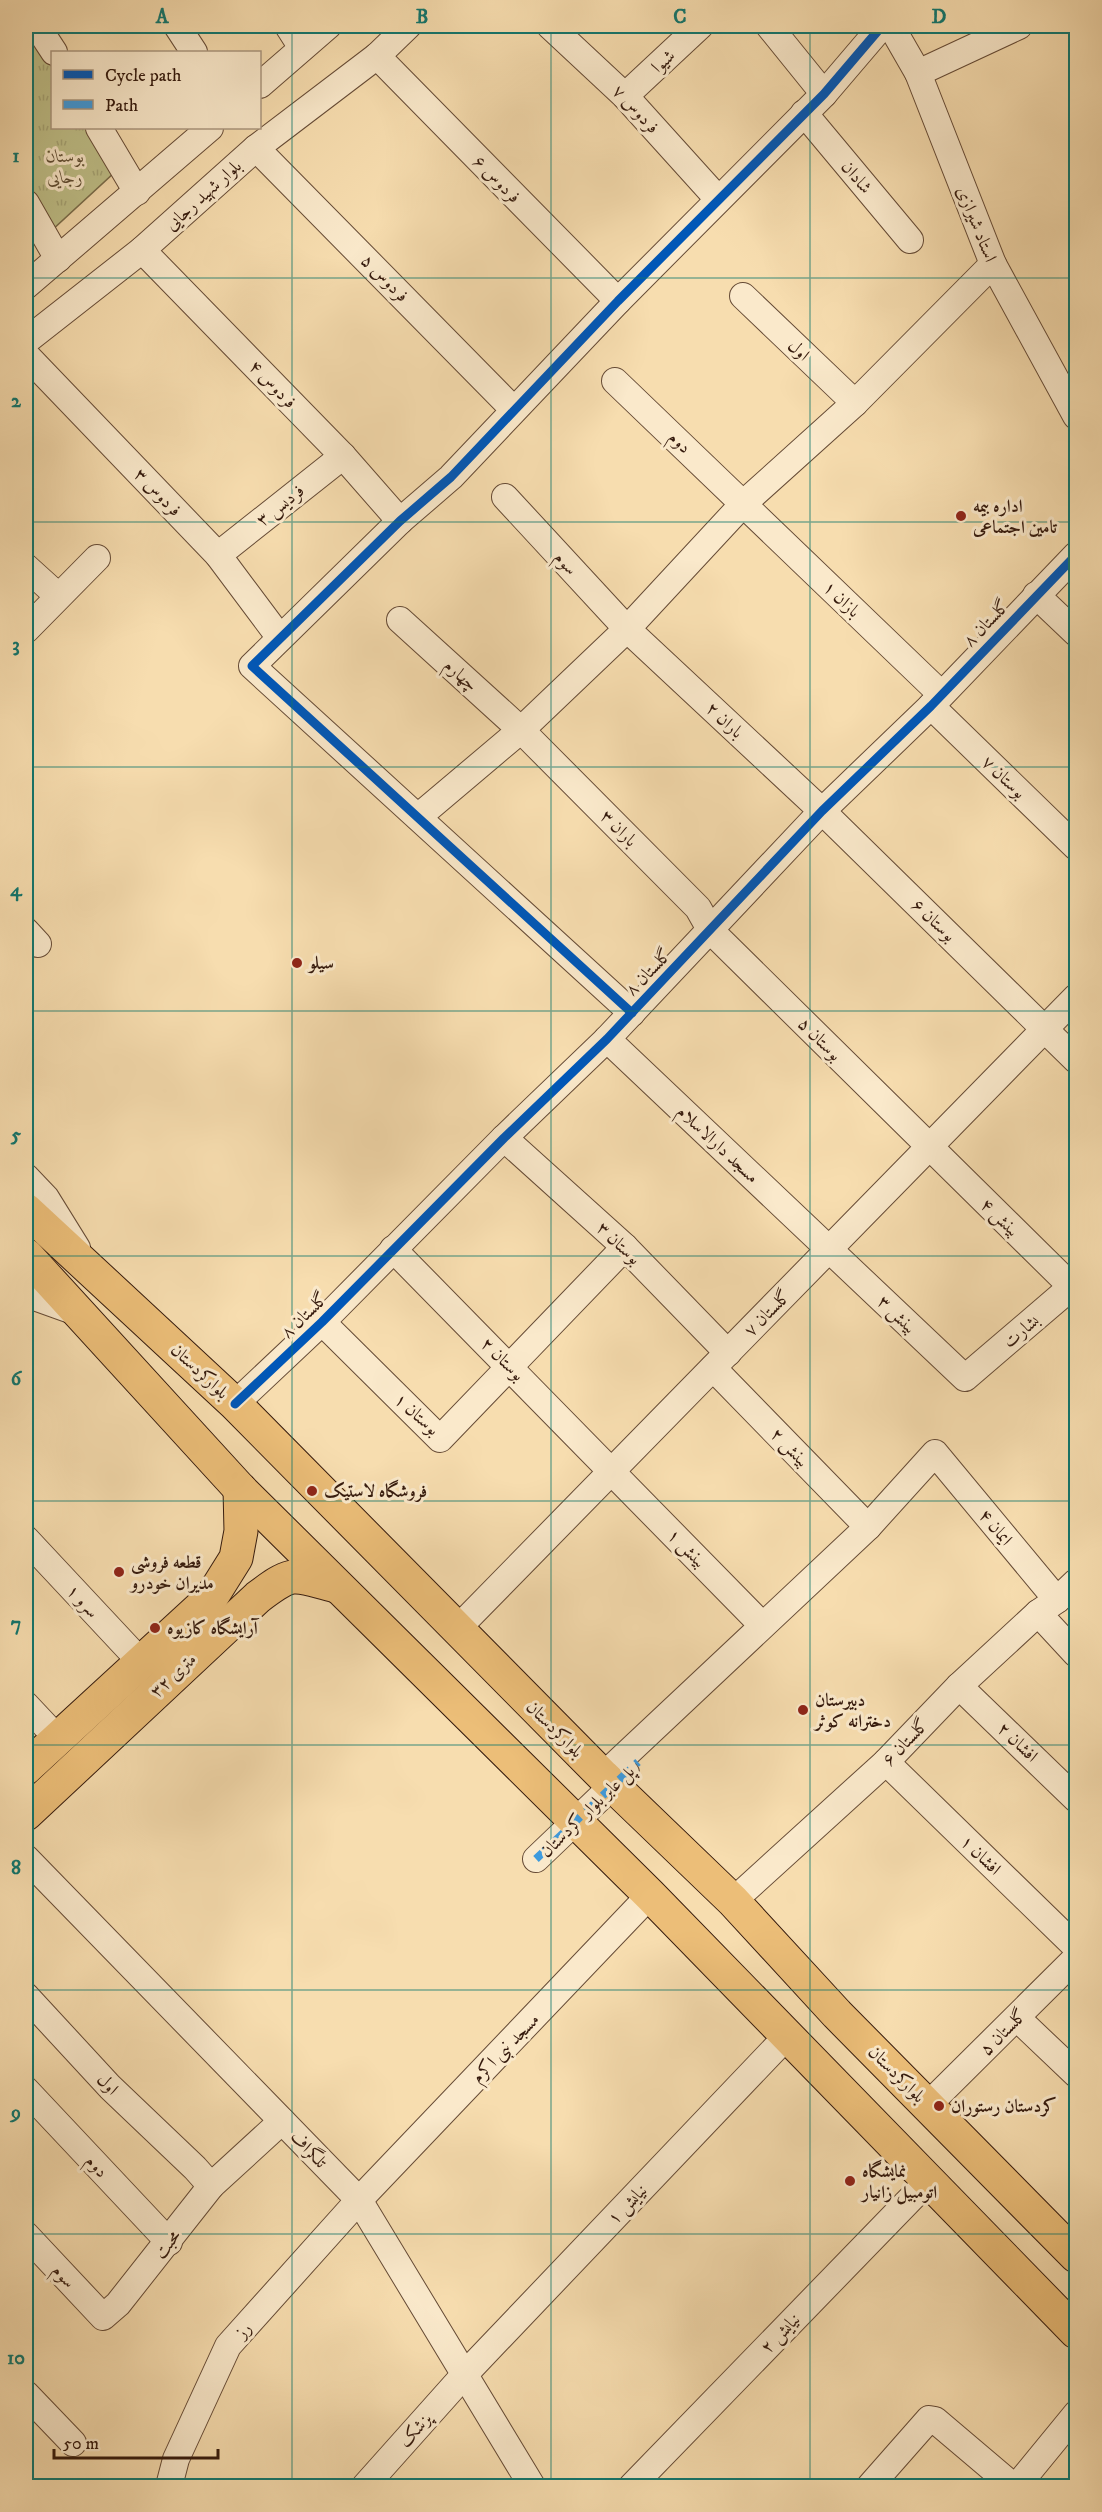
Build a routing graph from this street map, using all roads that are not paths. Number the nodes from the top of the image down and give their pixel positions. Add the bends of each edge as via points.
1 (37, 26) edge
2 (177, 26) edge
3 (288, 26) edge
4 (408, 26) edge
5 (550, 26) edge
6 (700, 26) edge
7 (769, 26) edge
8 (882, 26) edge
9 (891, 26) edge
10 (1018, 26) edge
11 (324, 27) edge
12 (302, 48) junction
13 (53, 51) edge
14 (193, 51) edge
15 (377, 56) junction
16 (918, 73) junction
17 (261, 84) edge
18 (824, 94) junction
19 (625, 96) junction
20 (804, 113) junction
21 (100, 129) edge
22 (209, 129) edge
23 (256, 148) junction
24 (137, 192) junction
25 (718, 199) junction
26 (26, 203) edge
27 (910, 240) dead end
28 (142, 250) junction
29 (58, 259) junction
30 (993, 264) junction
31 (26, 286) edge
32 (743, 296) dead end
33 (618, 301) junction
34 (26, 341) edge
35 (26, 355) edge
36 (615, 381) dead end
37 (855, 403) junction
38 (513, 409) junction
39 (1077, 416) edge
40 (343, 456) junction
41 (506, 497) dead end
42 (744, 503) junction
43 (400, 521) junction
44 (218, 555) junction
45 (1077, 555) edge
46 (97, 558) dead end
47 (26, 567) edge
48 (1036, 595) junction
49 (57, 596) junction
50 (400, 620) dead end
51 (627, 629) junction
52 (26, 630) edge
53 (1077, 633) edge
54 (280, 638) junction
55 (936, 700) junction
56 (521, 730) junction
57 (822, 811) junction
58 (418, 817) junction
59 (1077, 848) edge
60 (711, 931) junction
61 (1077, 997) edge
62 (632, 1013) junction
63 (1046, 1028) junction
64 (607, 1039) junction
65 (1077, 1060) edge
66 (504, 1138) junction
67 (929, 1148) junction
68 (26, 1177) edge
69 (26, 1210) edge
70 (625, 1247) junction
71 (393, 1249) junction
72 (829, 1249) junction
73 (26, 1255) edge
74 (90, 1269) junction
75 (1075, 1288) edge
76 (26, 1294) edge
77 (80, 1314) junction
78 (322, 1322) junction
79 (720, 1360) junction
80 (511, 1367) junction
81 (964, 1378) joint
82 (234, 1404) junction
83 (611, 1471) junction
84 (240, 1489) junction
85 (868, 1527) junction
86 (26, 1539) edge
87 (1077, 1582) edge
88 (336, 1586) junction
89 (1048, 1607) junction
90 (762, 1625) junction
91 (457, 1629) junction
92 (1077, 1654) edge
93 (141, 1662) junction
94 (959, 1686) junction
95 (26, 1705) edge
96 (57, 1738) junction
97 (638, 1762) dead end
98 (886, 1762) junction
99 (26, 1768) edge
100 (608, 1781) junction
101 (1077, 1798) edge
102 (26, 1814) edge
103 (576, 1821) junction
104 (26, 1858) edge
105 (536, 1859) dead end
106 (650, 1895) junction
107 (733, 1901) junction
108 (1077, 1947) edge
109 (1077, 1958) edge
110 (26, 1996) edge
111 (1017, 2018) junction
112 (788, 2035) junction
113 (1077, 2074) edge
114 (26, 2090) edge
115 (928, 2105) junction
116 (282, 2121) junction
117 (203, 2177) junction
118 (929, 2180) junction
119 (359, 2200) junction
120 (26, 2235) edge
121 (169, 2242) junction
122 (1077, 2256) edge
123 (103, 2317) joint
124 (1077, 2332) edge
125 (465, 2374) junction
126 (26, 2394) edge
127 (1077, 2414) edge
128 (73, 2443) dead end
129 (170, 2487) edge
130 (365, 2487) edge
131 (532, 2487) edge
132 (632, 2487) edge
133 (870, 2487) edge
134 (1015, 2487) edge

1 - 13 street
2 - 14 street
3 - 12 street
4 - 15 street, بلوار شهید رجایی
5 - 19 street, فردوس ۷
6 - 19 street, شیوا
7 - 18 street
8 - 18 street
9 - 16 street, استاد شیرازی
10 - 16 street
11 - 12 street
12 - 17 street
15 - 23 street, بلوار شهید رجایی
15 - 33 street, فردوس ۶
16 - 30 street, استاد شیرازی
18 - 20 street
19 - 25 street, فردوس ۷
20 - 25 street
20 - 27 street, شادان
21 - 24 street
22 - 24 street
23 - 28 street, بلوار شهید رجایی
23 - 38 street, فردوس ۵
24 - 29 street
25 - 33 street
26 - 29 street
28 - 34 street, بلوار شهید رجایی
28 - 40 street, فردوس ۴
29 - 31 street
30 - 37 street
30 - 39 street, استاد شیرازی
32 - 37 street, اول
33 - 38 street
35 - 44 street, فردوس ۳
36 - 42 street, دوم
37 - 42 street
38 - 43 street via 451,477
40 - 43 street, فردوس ۴
40 - 44 street, فردیس ۳
41 - 51 street, سوم
42 - 51 street
42 - 55 street, بازان ۱
43 - 54 street
44 - 54 street, فردوس ۳
45 - 48 street, گلستان ۸
46 - 49 street
47 - 49 street
48 - 53 street
48 - 55 street, گلستان ۸
49 - 52 street
50 - 56 street, چهارم
51 - 56 street
51 - 57 street, باران ۲
54 - 58 street via 252,666
55 - 57 street, گلستان ۸
55 - 59 street, بوستان ۷
56 - 58 street
56 - 60 street, باران ۳ via 698,908
57 - 60 street, گلستان ۸
57 - 63 street, بوستان ۶
58 - 62 street
60 - 62 street, گلستان ۸
60 - 67 street, بوستان ۵
61 - 63 street, گلستان ۷
62 - 64 street, گلستان ۸
63 - 65 street, بوستان ۶
63 - 67 street, گلستان ۷
64 - 66 street, گلستان ۸
64 - 72 street, مسجد دارالاسلام
66 - 70 street, بوستان ۳
66 - 71 street, گلستان ۸
67 - 72 street, گلستان ۷
67 - 75 street, بینش ۴
68 - 74 street via 46,1198
69 - 74 main road, بلوارکردستان
70 - 79 street, بوستان ۳
70 - 80 street
71 - 78 street, گلستان ۸
71 - 80 street, بوستان ۲
72 - 79 street, گلستان ۷
72 - 81 street, بینش ۳
73 - 77 main road
74 - 82 main road, بلوارکردستان
75 - 81 street, بشارت
76 - 77 street
77 - 84 main road
78 - 80 street, بوستان ۱ via 440,1439
78 - 82 street, گلستان ۸
79 - 83 street, گلستان ۷
79 - 85 street, بینش ۲
80 - 83 street, بوستان ۲
82 - 91 main road, بلوارکردستان
83 - 90 street, بینش ۱
83 - 91 street, گلستان ۷
84 - 88 main road
84 - 93 main road, ۳۲ متری via 241,1531 236,1558 211,1598
85 - 89 street, ایمان ۴ via 935,1454
85 - 90 street
86 - 93 street, سرو ۱
87 - 89 street, گلستان ۶
88 - 102 main road, ۳۲ متری via 296,1575 283,1578 189,1660
88 - 103 main road
89 - 92 street, ایمان ۴
89 - 94 street, گلستان ۶
90 - 100 street
91 - 100 main road, بلوارکردستان
93 - 96 main road, ۳۲ متری
94 - 98 street, گلستان ۶
94 - 101 street, افشان ۲
95 - 96 street
96 - 99 main road, ۳۲ متری
97 - 100 street, پل عابر بلوار کردستان
98 - 107 street, گلستان ۶
98 - 108 street, افشان ۱
100 - 103 street, پل عابر بلوار کردستان
100 - 107 main road, بلوارکردستان
103 - 105 street, پل عابر بلوار کردستان
103 - 106 main road
104 - 116 street, تلگراف
106 - 112 main road
106 - 119 street, مسجد نبی اکرم
107 - 115 main road, بلوارکردستان
109 - 111 street, گلستان ۵
110 - 117 street, اول via 110,2087
111 - 113 street
111 - 115 street, گلستان ۵
112 - 118 main road
112 - 125 street, نیایش ۱
114 - 121 street, دوم
115 - 122 main road, بلوارکردستان
116 - 117 street, محبت
116 - 119 street, تلگراف
117 - 121 street, محبت
118 - 124 main road
118 - 132 street, نیایش ۲
119 - 125 street, تلگراف
119 - 129 street, رز via 228,2346 176,2459
120 - 123 street, سوم
121 - 123 street, محبت
125 - 130 street, پزشک
125 - 131 street, تلگراف
126 - 128 street
127 - 134 street
133 - 134 street via 929,2419

